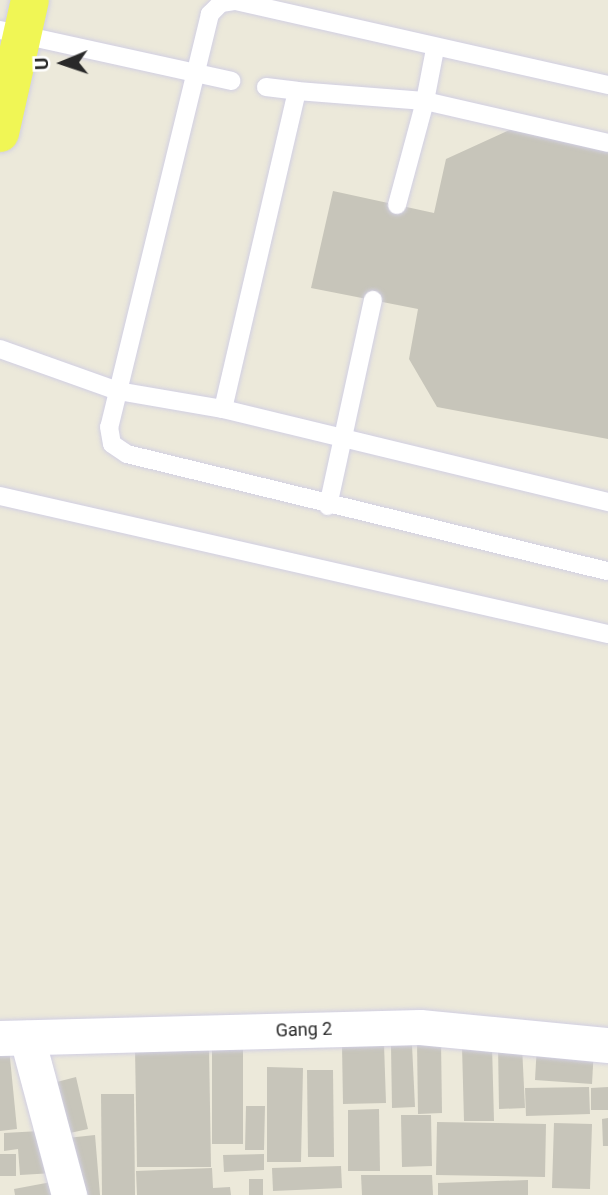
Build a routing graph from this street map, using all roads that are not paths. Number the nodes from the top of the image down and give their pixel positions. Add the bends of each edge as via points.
1 (18, 22) edge
2 (435, 49) junction
3 (195, 76) junction
4 (231, 81) dead end
5 (608, 85) edge
6 (266, 87) dead end
7 (297, 91) junction
8 (425, 101) junction
9 (0, 133) edge
10 (608, 143) edge
11 (397, 205) dead end
12 (373, 300) dead end
13 (0, 349) edge
14 (118, 391) junction
15 (223, 409) junction
16 (343, 434) junction
17 (0, 496) edge
18 (608, 502) edge
19 (328, 506) junction
20 (608, 571) edge
21 (608, 634) edge
22 (13, 1038) edge
23 (608, 1045) edge
24 (69, 1195) edge

1 - 3 lane
1 - 9 main road
2 - 3 lane via 234,1 221,3 209,14
2 - 5 lane
2 - 8 lane
3 - 4 lane
3 - 14 lane
6 - 7 lane
7 - 8 lane
7 - 15 lane
8 - 10 lane
8 - 11 lane
12 - 16 lane
13 - 14 lane
14 - 15 lane
14 - 19 lane via 109,427 112,444 127,454
15 - 16 lane
16 - 18 lane
16 - 19 lane
17 - 21 lane
19 - 20 lane
22 - 23 street, Gang 2 via 420,1027
22 - 24 street

